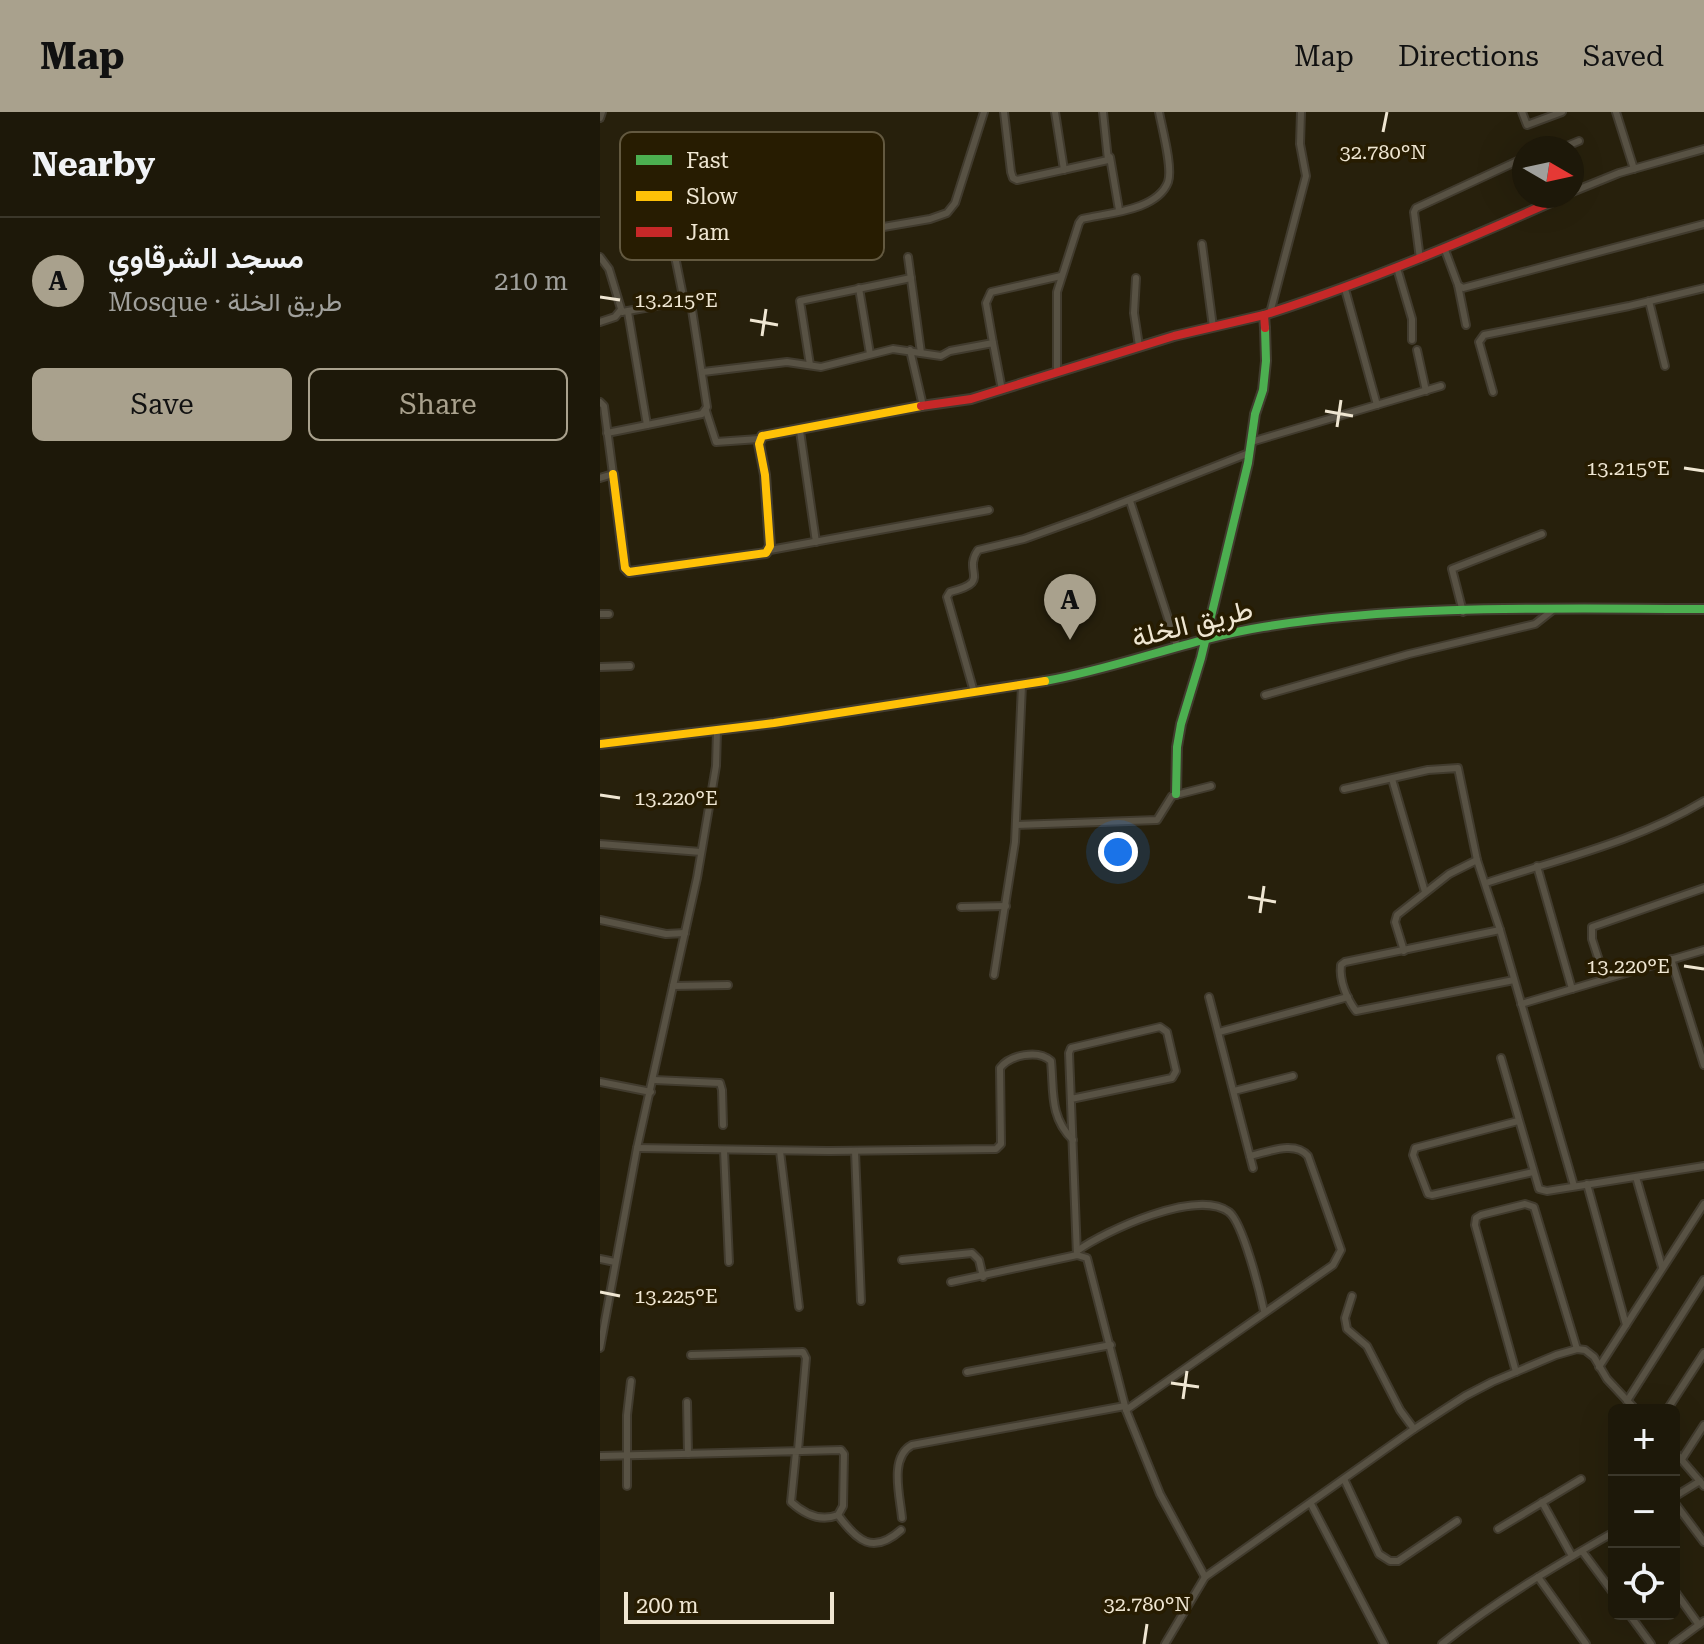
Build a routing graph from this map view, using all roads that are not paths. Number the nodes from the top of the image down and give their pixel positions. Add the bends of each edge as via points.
1 (984, 112) edge
2 (1004, 112) edge
3 (1055, 112) edge
4 (1103, 112) edge
5 (1159, 112) edge
6 (1301, 112) edge
7 (1522, 112) edge
8 (1562, 112) edge
9 (1616, 112) edge
10 (1704, 149) edge
11 (1109, 154) junction
12 (1512, 164) edge
13 (1634, 169) junction
14 (1064, 170) junction
15 (1584, 188) edge
16 (1538, 208) edge
17 (1119, 210) junction
18 (1704, 224) edge
19 (884, 228) edge
20 (1202, 244) dead end
21 (1445, 250) junction
22 (600, 257) edge
23 (908, 257) dead end
24 (1420, 259) junction
25 (676, 260) edge
26 (1397, 268) junction
27 (1061, 276) junction
28 (911, 278) junction
29 (1136, 278) dead end
30 (1458, 285) junction
31 (859, 288) junction
32 (1704, 288) edge
33 (1345, 289) junction
34 (684, 301) junction
35 (1649, 301) junction
36 (624, 312) junction
37 (1267, 314) junction
38 (600, 322) edge
39 (1466, 325) dead end
40 (1213, 327) junction
41 (1412, 340) dead end
42 (993, 343) junction
43 (1139, 346) junction
44 (910, 350) junction
45 (1417, 350) dead end
46 (921, 353) junction
47 (870, 354) junction
48 (810, 365) junction
49 (1665, 366) dead end
50 (1057, 371) junction
51 (703, 372) junction
52 (1441, 386) dead end
53 (1002, 390) junction
54 (1426, 391) junction
55 (1493, 392) dead end
56 (600, 402) edge
57 (1377, 405) junction
58 (923, 406) junction
59 (706, 411) junction
60 (647, 425) junction
61 (800, 431) junction
62 (607, 433) junction
63 (759, 439) junction
64 (1251, 442) junction
65 (1249, 453) junction
66 (613, 474) junction
67 (600, 478) edge
68 (1130, 501) junction
69 (989, 510) dead end
70 (1542, 534) dead end
71 (816, 542) junction
72 (770, 550) junction
73 (1554, 609) junction
74 (1704, 609) edge
75 (1463, 612) junction
76 (600, 614) edge
77 (609, 614) dead end
78 (1206, 639) junction
79 (1177, 646) junction
80 (630, 666) dead end
81 (600, 667) edge
82 (1022, 685) junction
83 (974, 692) junction
84 (1265, 695) dead end
85 (717, 731) junction
86 (600, 744) edge
87 (1392, 779) junction
88 (1211, 786) dead end
89 (1344, 789) dead end
90 (1176, 794) junction
91 (1704, 801) edge
92 (1016, 825) junction
93 (600, 844) edge
94 (701, 852) junction
95 (1477, 860) junction
96 (1537, 866) junction
97 (1486, 883) junction
98 (1704, 888) edge
99 (1425, 892) junction
100 (1006, 906) junction
101 (961, 907) dead end
102 (600, 920) edge
103 (1500, 930) junction
104 (685, 933) junction
105 (1704, 950) edge
106 (1404, 951) junction
107 (1671, 959) junction
108 (994, 975) dead end
109 (1605, 979) junction
110 (1514, 980) junction
111 (728, 985) dead end
112 (673, 986) junction
113 (1572, 989) junction
114 (1209, 997) dead end
115 (1348, 997) junction
116 (1521, 1004) junction
117 (1219, 1032) junction
118 (1501, 1058) dead end
119 (1704, 1065) edge
120 (1293, 1076) dead end
121 (654, 1080) junction
122 (600, 1082) edge
123 (1234, 1091) junction
124 (651, 1092) junction
125 (1071, 1099) junction
126 (1518, 1121) junction
127 (723, 1125) dead end
128 (1073, 1140) junction
129 (637, 1148) junction
130 (724, 1150) junction
131 (780, 1151) junction
132 (855, 1151) junction
133 (1250, 1156) junction
134 (1704, 1166) edge
135 (1253, 1168) dead end
136 (1533, 1172) junction
137 (1636, 1177) junction
138 (1587, 1184) junction
139 (1574, 1186) junction
140 (1704, 1204) edge
141 (1077, 1253) junction
142 (600, 1259) edge
143 (902, 1260) dead end
144 (615, 1262) junction
145 (729, 1262) dead end
146 (1662, 1267) junction
147 (983, 1277) junction
148 (1704, 1280) edge
149 (951, 1282) dead end
150 (1352, 1296) dead end
151 (861, 1301) dead end
152 (799, 1307) dead end
153 (1264, 1311) junction
154 (602, 1321) edge
155 (1626, 1325) junction
156 (1111, 1345) junction
157 (600, 1348) edge
158 (1577, 1349) junction
159 (1704, 1353) edge
160 (691, 1355) dead end
161 (1599, 1367) junction
162 (967, 1372) dead end
163 (1516, 1372) junction
164 (631, 1381) dead end
165 (1627, 1401) junction
166 (687, 1402) dead end
167 (1630, 1404) edge
168 (1671, 1404) edge
169 (1126, 1408) junction
170 (1704, 1425) edge
171 (1414, 1429) junction
172 (797, 1451) junction
173 (688, 1454) junction
174 (628, 1455) junction
175 (600, 1456) edge
176 (1682, 1459) joint
177 (1344, 1479) junction
178 (1581, 1479) dead end
179 (1702, 1483) edge
180 (627, 1486) dead end
181 (1680, 1496) edge
182 (1542, 1502) junction
183 (1311, 1504) junction
184 (1680, 1508) edge
185 (838, 1515) junction
186 (902, 1518) dead end
187 (1457, 1521) dead end
188 (1498, 1529) dead end
189 (901, 1530) dead end
190 (1608, 1536) edge
191 (1704, 1542) edge
192 (1582, 1551) junction
193 (1572, 1556) junction
194 (1205, 1577) junction
195 (1538, 1577) junction
196 (1608, 1586) edge
197 (1680, 1597) edge
198 (1633, 1620) edge
199 (1701, 1623) edge
200 (1165, 1644) edge
201 (1384, 1644) edge
202 (1442, 1644) edge
203 (1586, 1644) edge
204 (1651, 1644) edge
205 (1673, 1644) edge

1 - 19 street via 955,203 947,213
2 - 14 street via 1013,178
3 - 14 street
4 - 11 street
5 - 17 street via 1168,182 1142,205
6 - 37 street via 1306,176
7 - 8 street via 1527,125
9 - 13 street
10 - 13 street
11 - 14 street via 1106,161
11 - 17 street
12 - 24 street via 1416,208
13 - 15 street
16 - 21 street
17 - 27 street via 1082,219
18 - 30 street via 1463,288
20 - 40 street
21 - 24 street
21 - 30 street
22 - 36 street
23 - 28 street
24 - 26 street
25 - 34 street
26 - 33 street
26 - 41 street via 1412,319
27 - 42 street via 991,292 986,303
27 - 50 street
28 - 31 street
28 - 46 street
29 - 43 street
30 - 39 street
31 - 47 street
31 - 48 street via 800,301
32 - 35 street
33 - 37 street
33 - 57 street
34 - 36 street
34 - 51 street via 694,310
35 - 49 street
35 - 55 street via 1484,335 1479,342
36 - 38 street
36 - 60 street
37 - 40 street
37 - 64 street via 1265,375
40 - 43 street
42 - 46 street via 941,356
42 - 53 street
43 - 50 street
44 - 46 street
44 - 47 street
44 - 58 street
45 - 54 street
47 - 48 street
48 - 51 street via 787,362
50 - 53 street
51 - 59 street
52 - 54 street
53 - 58 street
54 - 57 street
56 - 62 street
57 - 64 street
58 - 61 street
59 - 60 street
59 - 63 street via 716,442
60 - 62 street
61 - 63 street
61 - 71 street
62 - 66 street
63 - 72 street
64 - 65 street
65 - 68 street
65 - 78 street
66 - 67 street
66 - 72 street via 629,572
68 - 79 street
68 - 83 street via 976,552 972,584 947,597
69 - 71 street
70 - 75 street via 1452,569
71 - 72 street
73 - 74 street, طريق الخلة
73 - 75 street, طريق الخلة
73 - 84 street via 1535,624
75 - 78 street, طريق الخلة via 1326,620
76 - 77 street
78 - 79 street, طريق الخلة
78 - 90 street via 1181,724
79 - 82 street, طريق الخلة via 1101,670
80 - 81 street
82 - 83 street, طريق الخلة
82 - 92 street
83 - 85 street, طريق الخلة
85 - 86 street, طريق الخلة
85 - 94 street
87 - 89 street
87 - 95 street via 1458,768
87 - 99 street
88 - 90 street
90 - 92 street via 1157,820
91 - 96 street via 1630,835
92 - 100 street
93 - 94 street
94 - 104 street
95 - 97 street
95 - 99 street
96 - 97 street
96 - 113 street
97 - 103 street
98 - 109 street via 1592,927
99 - 106 street via 1397,915
100 - 101 street
100 - 108 street
102 - 104 street
103 - 106 street
103 - 110 street
104 - 112 street
105 - 107 street
106 - 115 street via 1343,963 1340,974
107 - 109 street
107 - 119 street
109 - 113 street
110 - 115 street via 1357,1011
110 - 116 street
111 - 112 street
112 - 121 street
113 - 116 street
114 - 117 street
115 - 117 street
116 - 139 street
117 - 123 street
118 - 126 street
120 - 123 street
121 - 124 street
121 - 127 street via 720,1083
122 - 124 street
123 - 133 street
124 - 129 street
125 - 125 street via 1172,1078 1176,1071 1167,1032 1160,1027 1071,1048
125 - 128 street
126 - 136 street
126 - 136 street via 1412,1153 1432,1195
128 - 132 street via 1055,1109 1051,1061 1030,1055 1006,1061 1000,1068 998,1148
128 - 141 street
129 - 130 street
129 - 144 street
130 - 131 street
130 - 145 street
131 - 132 street
131 - 152 street
132 - 151 street
133 - 135 street
133 - 153 street via 1303,1150 1341,1250 1333,1265
134 - 137 street
136 - 139 street via 1543,1191
137 - 138 street
137 - 146 street
138 - 139 street
138 - 155 street
140 - 146 street
141 - 147 street
141 - 153 street via 1098,1236 1143,1218 1187,1207 1223,1209 1234,1217 1242,1236
141 - 156 street via 1088,1261
142 - 144 street
143 - 147 street via 972,1253
144 - 154 street
146 - 155 street
147 - 149 street
148 - 165 street
150 - 171 street via 1347,1329 1367,1346
153 - 169 street
154 - 157 street
155 - 161 street
156 - 162 street
156 - 169 street
158 - 161 street via 1591,1353
158 - 163 street
158 - 163 street via 1534,1207 1525,1204 1481,1215 1475,1225
159 - 168 street
160 - 172 street via 803,1352
161 - 165 street
163 - 171 street
164 - 174 street
165 - 167 street
166 - 173 street
169 - 186 street via 912,1445 898,1462
169 - 194 street via 1160,1494
170 - 176 street
171 - 177 street
172 - 173 street
172 - 185 street via 791,1502 814,1516
172 - 185 street via 843,1452 843,1506
173 - 174 street
174 - 175 street
174 - 180 street
176 - 179 street
177 - 183 street
177 - 187 street via 1379,1554 1390,1561 1398,1561
178 - 182 street
179 - 181 street
182 - 188 street
182 - 193 street
183 - 194 street
183 - 201 street
184 - 191 street
185 - 189 street via 856,1537 869,1543 886,1542
190 - 192 street
192 - 193 street
192 - 196 street
193 - 195 street
194 - 200 street
195 - 202 street
195 - 203 street
197 - 199 street
198 - 204 street
199 - 205 street

